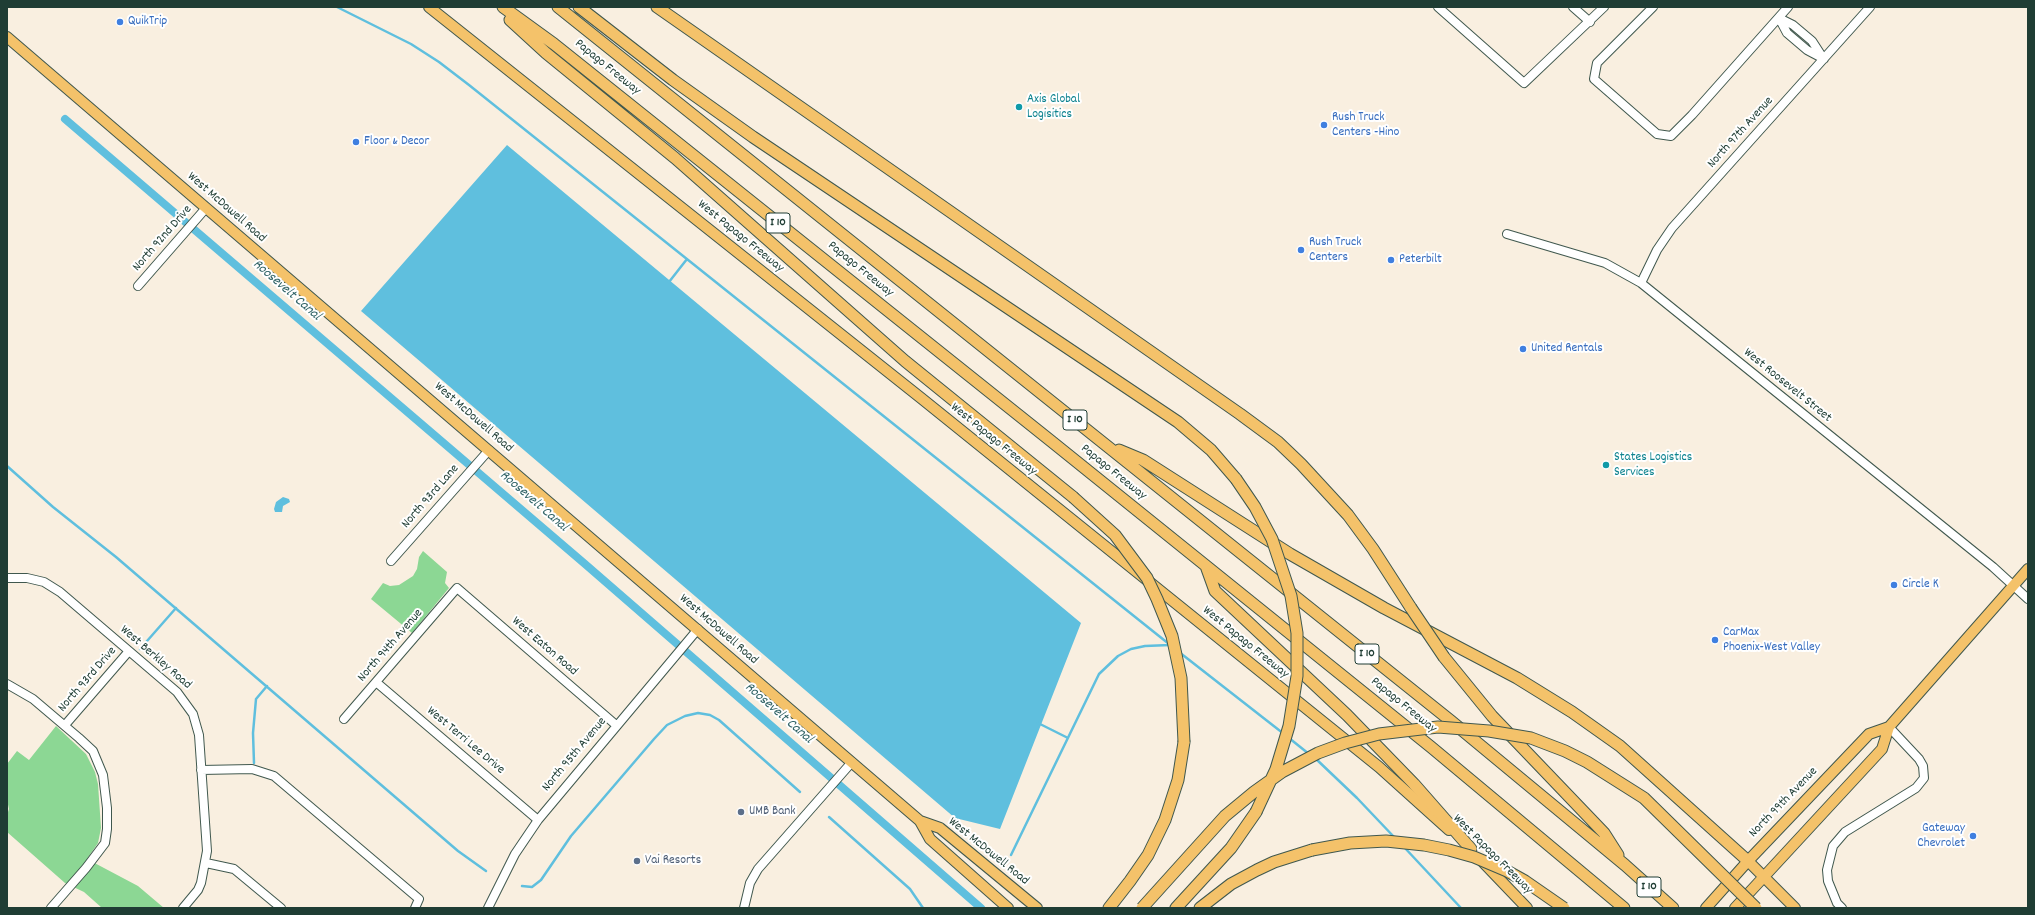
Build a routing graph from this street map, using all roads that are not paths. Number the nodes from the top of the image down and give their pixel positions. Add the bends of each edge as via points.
1 (429, 7) edge
2 (497, 7) edge
3 (503, 7) edge
4 (558, 7) edge
5 (579, 7) edge
6 (657, 7) edge
7 (1438, 7) edge
8 (1573, 7) edge
9 (1604, 7) edge
10 (1653, 7) edge
11 (1788, 7) edge
12 (1870, 7) edge
13 (1779, 18) junction
14 (1590, 22) junction
15 (7, 37) edge
16 (1824, 59) junction
17 (206, 208) junction
18 (1507, 234) dead end
19 (1641, 283) junction
20 (138, 286) dead end
21 (1107, 446) junction
22 (489, 450) junction
23 (391, 561) dead end
24 (1206, 566) junction
25 (2028, 569) edge
26 (7, 578) edge
27 (2013, 586) junction
28 (457, 588) joint
29 (2028, 598) edge
30 (698, 629) junction
31 (129, 651) junction
32 (376, 682) junction
33 (7, 684) edge
34 (344, 719) dead end
35 (65, 725) junction
36 (616, 725) junction
37 (1889, 727) junction
38 (852, 762) junction
39 (201, 770) junction
40 (538, 820) junction
41 (920, 821) junction
42 (1471, 849) junction
43 (1748, 861) junction
44 (206, 863) junction
45 (1625, 866) junction
46 (1764, 876) junction
47 (50, 908) edge
48 (183, 908) edge
49 (281, 908) edge
50 (415, 908) edge
51 (488, 908) edge
52 (744, 908) edge
53 (1008, 908) edge
54 (1036, 908) edge
55 (1109, 908) edge
56 (1142, 908) edge
57 (1176, 908) edge
58 (1200, 908) edge
59 (1527, 908) edge
60 (1564, 908) edge
61 (1624, 908) edge
62 (1673, 908) edge
63 (1706, 908) edge
64 (1735, 908) edge
65 (1756, 908) edge
66 (1795, 908) edge
67 (1842, 908) edge

1 - 42 main road, West Papago Freeway via 921,398 1379,767
2 - 55 highway, bridge via 546,53 674,158 896,352 1073,497 1115,535 1147,578 1172,636 1181,678 1184,742 1178,780 1165,820 1148,855
3 - 24 highway, Papago Freeway / I 10 via 560,49
4 - 21 highway, Papago Freeway / I 10
5 - 57 highway, bridge via 673,80 753,137 1178,422 1211,450 1236,479 1255,507 1272,538 1291,596 1297,633 1297,676 1290,726 1276,769 1256,812 1231,848
6 - 45 highway, bridge via 1278,442 1348,515 1444,656 1488,710 1604,833
7 - 14 street via 1524,83
8 - 14 street
9 - 14 street
10 - 13 street via 1597,63 1594,80 1657,134 1671,136
11 - 13 street
12 - 16 street, North 97th Avenue
13 - 16 street via 1787,33 1806,50
15 - 17 main road, West McDowell Road
16 - 19 street, North 97th Avenue via 1672,228 1657,250
17 - 20 street, North 92nd Drive
17 - 22 main road, West McDowell Road
18 - 19 street, West Roosevelt Street via 1605,263
19 - 27 street, West Roosevelt Street via 1982,558
21 - 43 highway via 1143,460 1290,554 1384,608 1517,678 1572,712 1620,746
21 - 45 highway, Papago Freeway / I 10 via 1447,718
22 - 23 street, North 93rd Lane
22 - 30 main road, West McDowell Road
24 - 42 highway via 1215,591 1346,715 1414,784
24 - 61 highway, Papago Freeway / I 10 via 1450,762
25 - 27 main road, North 99th Avenue
26 - 31 street, West Berkley Road via 27,578 44,582 60,592
27 - 29 street, West Roosevelt Street
27 - 37 main road, North 99th Avenue
28 - 32 street, North 94th Avenue
28 - 36 street, West Eaton Road
30 - 36 street, North 95th Avenue
30 - 38 main road, West McDowell Road
31 - 35 street, North 93rd Drive
31 - 39 street, West Berkley Road via 187,703 197,724
32 - 34 street, North 94th Avenue
32 - 40 street, West Terri Lee Drive
33 - 35 street via 33,698
35 - 47 street via 93,751 103,775 107,829 105,844
36 - 40 street, North 95th Avenue
37 - 43 main road, North 99th Avenue via 1869,734
37 - 46 main road, North 99th Avenue via 1882,749
37 - 67 street via 1920,759 1924,778 1916,788 1845,832 1833,846 1827,870 1828,881 1837,903
38 - 41 main road, West McDowell Road
38 - 52 street via 758,869 748,887
39 - 44 street
39 - 50 street via 252,769 274,776 419,899
40 - 51 street, North 95th Avenue via 515,854
41 - 53 main road, West McDowell Road via 930,839
41 - 54 main road, West McDowell Road via 940,828
42 - 59 main road, West Papago Freeway
43 - 46 main road
43 - 63 main road, North 99th Avenue
44 - 48 street via 198,890
44 - 49 street via 234,869
45 - 62 highway, Papago Freeway / I 10
46 - 64 main road, North 99th Avenue
46 - 66 main road
56 - 65 highway, bridge via 1225,816 1282,772 1352,741 1438,727 1531,738 1565,751 1618,779 1644,798
58 - 60 highway, bridge via 1231,884 1274,862 1312,850 1350,843 1386,841 1424,845 1474,856 1525,880

